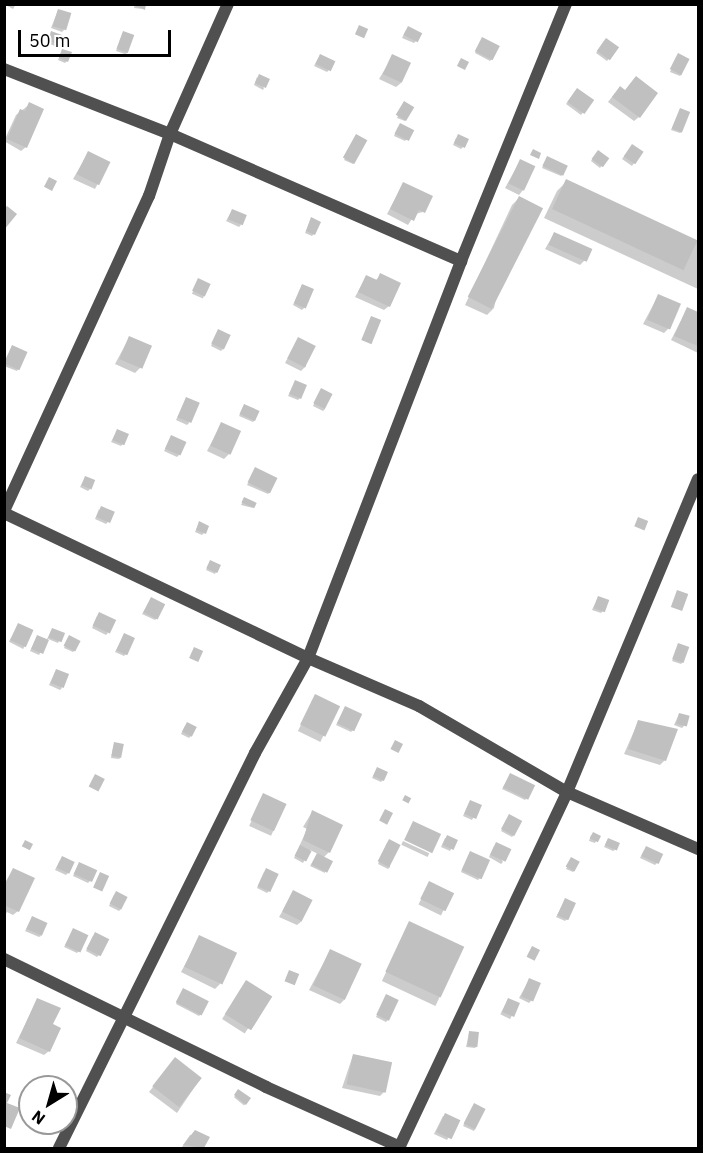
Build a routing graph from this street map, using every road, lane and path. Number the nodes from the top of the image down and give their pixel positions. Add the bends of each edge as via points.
1 (228, 4) edge
2 (566, 4) edge
3 (4, 69) edge
4 (170, 134) junction
5 (461, 261) junction
6 (699, 479) edge
7 (4, 512) edge
8 (308, 658) junction
9 (567, 792) junction
10 (699, 849) edge
11 (4, 959) edge
12 (122, 1018) junction
13 (400, 1148) edge
14 (60, 1149) edge

1 - 4 street
2 - 5 street
3 - 4 street
4 - 5 street
4 - 7 street via 149,196
5 - 8 street
6 - 9 street
7 - 8 street
8 - 9 street via 419,706
8 - 12 street via 255,753
9 - 10 street via 642,828
9 - 13 street
11 - 12 street
12 - 13 street
12 - 14 street

